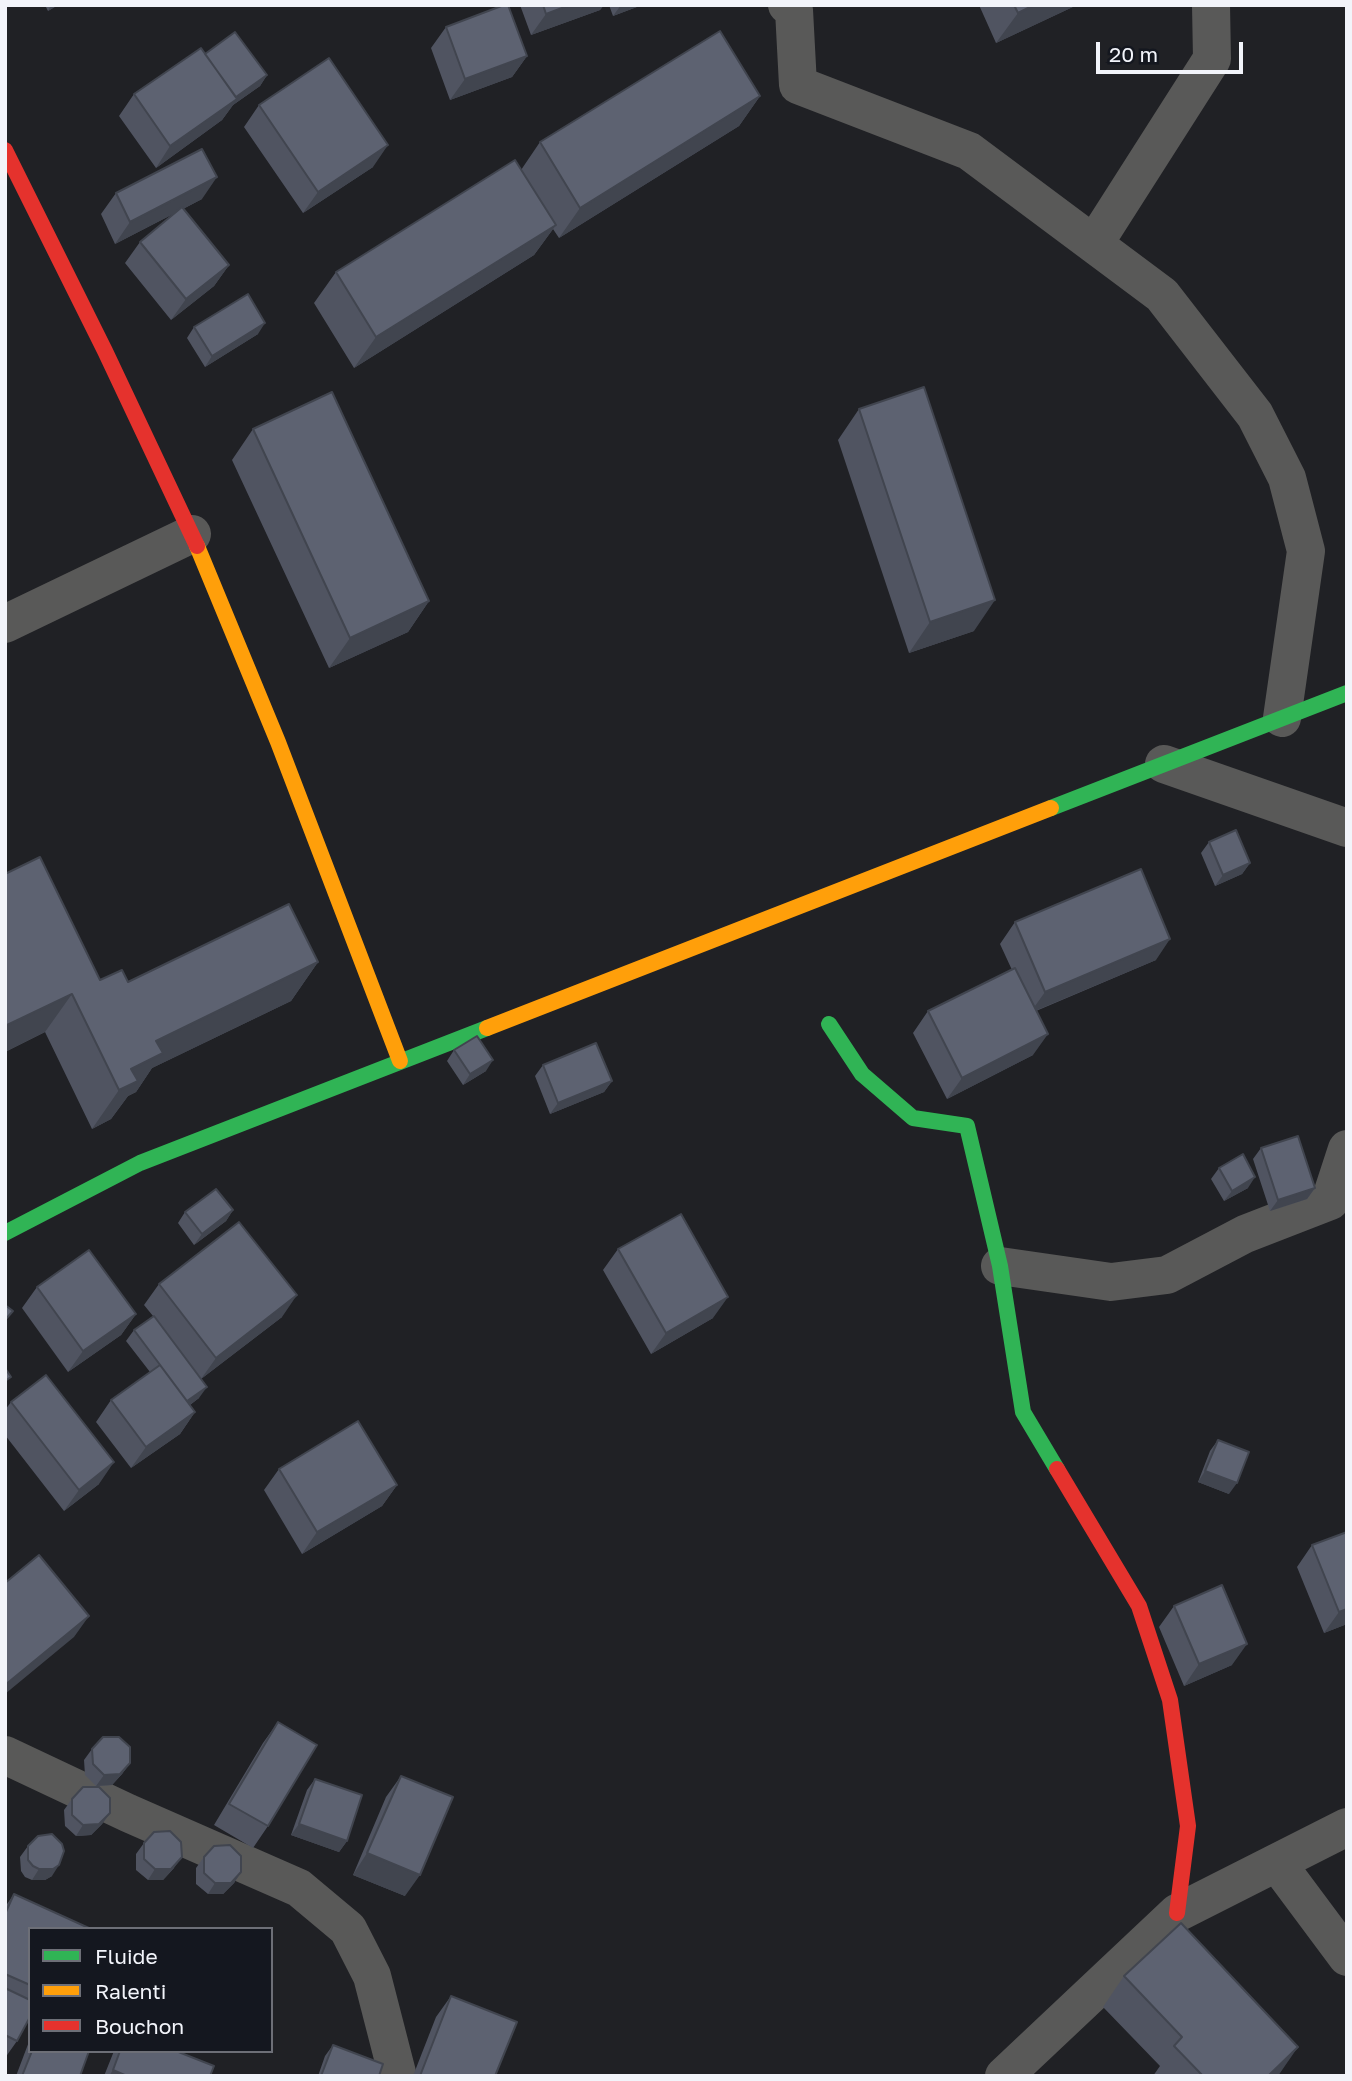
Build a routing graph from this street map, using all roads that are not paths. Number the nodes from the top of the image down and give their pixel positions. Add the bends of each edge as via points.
1 (787, 5) edge
2 (1211, 5) edge
3 (5, 150) edge
4 (1094, 244) junction
5 (192, 534) junction
6 (5, 624) edge
7 (1347, 693) edge
8 (1282, 718) junction
9 (1164, 764) junction
10 (1347, 828) edge
11 (829, 1024) dead end
12 (400, 1060) junction
13 (1347, 1149) edge
14 (5, 1233) edge
15 (1000, 1266) junction
16 (5, 1755) edge
17 (1347, 1827) edge
18 (1277, 1863) junction
19 (1177, 1913) junction
20 (1347, 1957) edge
21 (395, 2076) edge
22 (1004, 2076) edge

1 - 4 street via 794,10 798,85 969,151
2 - 4 street via 1212,59
3 - 5 street
4 - 8 street via 1162,295 1255,415 1287,478 1306,551
5 - 6 street
5 - 12 street via 274,730
7 - 8 street
8 - 9 street
9 - 10 street
9 - 12 street
11 - 15 street via 862,1074 913,1118 967,1126
12 - 14 street via 140,1163
13 - 15 street via 1330,1201 1245,1234 1167,1275 1111,1282
15 - 19 street via 1023,1412 1139,1606 1170,1700 1188,1826
16 - 21 street via 299,1888 348,1929 372,1976
17 - 18 street
18 - 19 street
18 - 20 street
19 - 22 street

